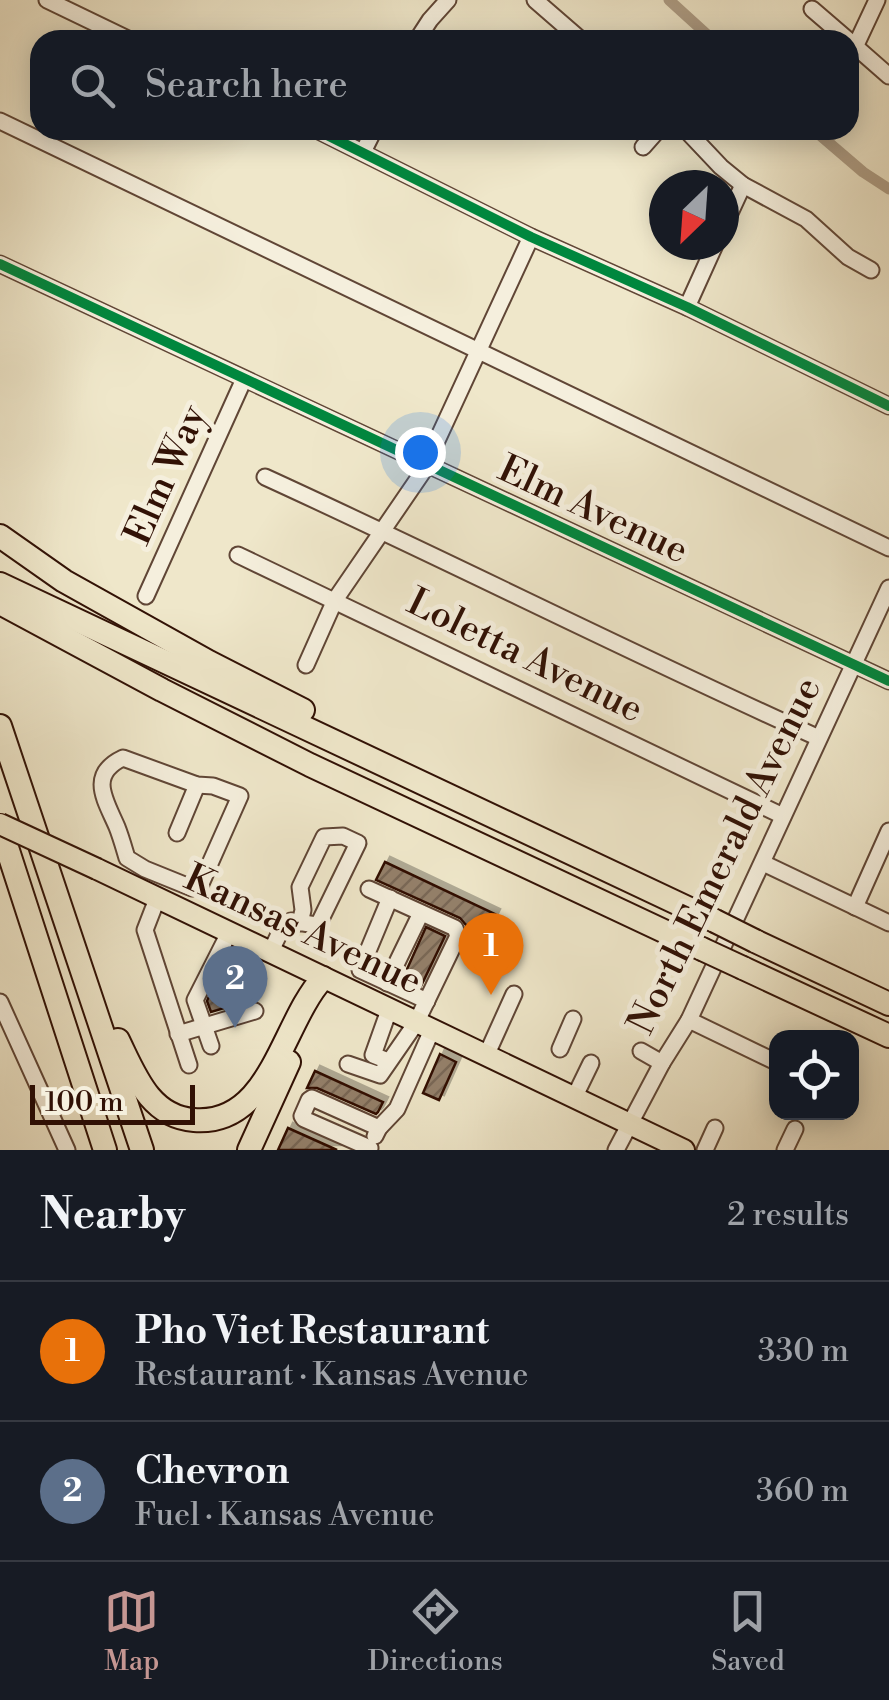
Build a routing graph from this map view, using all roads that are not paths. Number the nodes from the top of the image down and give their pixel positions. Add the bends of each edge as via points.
1 (48, 0) edge
2 (448, 0) edge
3 (535, 0) edge
4 (877, 0) edge
5 (812, 9) dead end
6 (110, 30) edge
7 (424, 30) edge
8 (569, 30) edge
9 (836, 30) edge
10 (859, 30) edge
11 (859, 50) edge
12 (889, 76) edge
13 (0, 120) edge
14 (30, 134) edge
15 (42, 140) edge
16 (338, 140) edge
17 (369, 140) edge
18 (649, 140) edge
19 (695, 140) edge
20 (643, 147) dead end
21 (363, 152) junction
22 (743, 184) junction
23 (739, 193) edge
24 (531, 237) junction
25 (708, 260) edge
26 (0, 264) edge
27 (871, 270) dead end
28 (687, 306) junction
29 (478, 350) junction
30 (244, 380) junction
31 (889, 406) edge
32 (426, 464) junction
33 (265, 478) dead end
34 (382, 530) junction
35 (0, 536) edge
36 (889, 548) edge
37 (238, 555) dead end
38 (0, 584) edge
39 (889, 588) edge
40 (146, 596) dead end
41 (335, 600) junction
42 (0, 603) edge
43 (64, 626) junction
44 (306, 664) dead end
45 (852, 665) junction
46 (889, 681) edge
47 (0, 726) edge
48 (818, 738) junction
49 (197, 785) junction
50 (783, 816) junction
51 (0, 825) edge
52 (177, 832) dead end
53 (889, 834) edge
54 (576, 854) junction
55 (763, 863) junction
56 (140, 879) junction
57 (370, 889) dead end
58 (390, 898) junction
59 (157, 900) junction
60 (855, 906) junction
61 (422, 913) junction
62 (300, 923) junction
63 (889, 923) edge
64 (229, 934) junction
65 (270, 953) junction
66 (77, 954) junction
67 (323, 978) junction
68 (387, 983) junction
69 (514, 994) dead end
70 (426, 1001) junction
71 (0, 1002) edge
72 (889, 1004) edge
73 (389, 1010) junction
74 (256, 1011) dead end
75 (573, 1019) dead end
76 (689, 1020) junction
77 (424, 1026) junction
78 (204, 1027) junction
79 (178, 1034) junction
80 (889, 1036) edge
81 (211, 1046) dead end
82 (560, 1049) dead end
83 (641, 1051) dead end
84 (486, 1056) junction
85 (769, 1059) edge
86 (388, 1061) junction
87 (662, 1063) junction
88 (348, 1064) dead end
89 (590, 1064) dead end
90 (189, 1065) dead end
91 (574, 1098) junction
92 (628, 1124) junction
93 (379, 1128) junction
94 (715, 1128) dead end
95 (794, 1128) dead end
96 (369, 1149) edge
97 (67, 1150) edge
98 (105, 1150) edge
99 (142, 1150) edge
100 (249, 1150) edge
101 (616, 1150) edge
102 (684, 1150) edge
103 (705, 1150) edge
104 (785, 1150) edge

1 - 6 street
2 - 7 street
3 - 8 street
4 - 10 street
5 - 9 street
11 - 12 street
13 - 14 street
15 - 29 street
16 - 21 street
17 - 21 street
18 - 20 street
19 - 22 street
21 - 24 street
22 - 23 street
22 - 27 street via 806,219
24 - 28 street
24 - 29 street
25 - 28 street
26 - 30 street, Elm Avenue
28 - 31 street
29 - 32 street
29 - 36 street
30 - 32 street, Elm Avenue
30 - 40 street, Elm Way
32 - 34 street
32 - 45 street, Elm Avenue
33 - 34 street
34 - 41 street
34 - 48 street
35 - 54 highway via 145,626
37 - 41 street, Loletta Avenue
38 - 43 highway
39 - 45 street, North Emerald Avenue
41 - 44 street
41 - 50 street, Loletta Avenue
42 - 43 highway
43 - 54 highway
43 - 80 highway, bridge via 310,765
45 - 46 street, Elm Avenue
45 - 48 street, North Emerald Avenue
47 - 66 highway
48 - 50 street, North Emerald Avenue
49 - 52 street
49 - 56 street via 240,796 200,886
49 - 56 street via 123,758 104,776 107,810
50 - 55 street, North Emerald Avenue
51 - 56 main road, Kansas Avenue, bridge via 97,869
51 - 98 highway
53 - 60 street
54 - 72 highway, bridge
55 - 60 street
55 - 76 street, North Emerald Avenue
56 - 59 main road, Kansas Avenue
57 - 58 street
58 - 61 street
58 - 68 street via 360,970
59 - 64 main road, Kansas Avenue
59 - 79 street via 144,930
60 - 63 street
61 - 68 street
61 - 70 street via 455,928 458,936
62 - 62 street via 300,887 324,838 358,843 320,921
62 - 65 street via 282,928
64 - 65 main road, Kansas Avenue
64 - 78 street via 196,994
65 - 67 main road, Kansas Avenue
66 - 67 highway via 138,1082 157,1106 188,1120 218,1119 250,1099
66 - 99 highway
67 - 73 main road, Kansas Avenue
67 - 100 highway
68 - 70 street
69 - 84 street
70 - 77 street
71 - 97 street
73 - 77 main road, Kansas Avenue
73 - 86 street via 374,1055
74 - 78 street
75 - 82 street
76 - 85 street
76 - 87 street, North Emerald Avenue
77 - 84 main road, Kansas Avenue
77 - 86 street
77 - 93 street via 397,1109
78 - 79 street
78 - 81 street
79 - 90 street
83 - 87 street
84 - 91 main road, Kansas Avenue
86 - 88 street via 380,1075
87 - 92 street, North Emerald Avenue
89 - 91 street
91 - 92 main road, Kansas Avenue
92 - 101 street, North Emerald Avenue
92 - 102 main road, Kansas Avenue
93 - 96 street
93 - 96 street via 309,1100 304,1119
94 - 103 street
95 - 104 street

